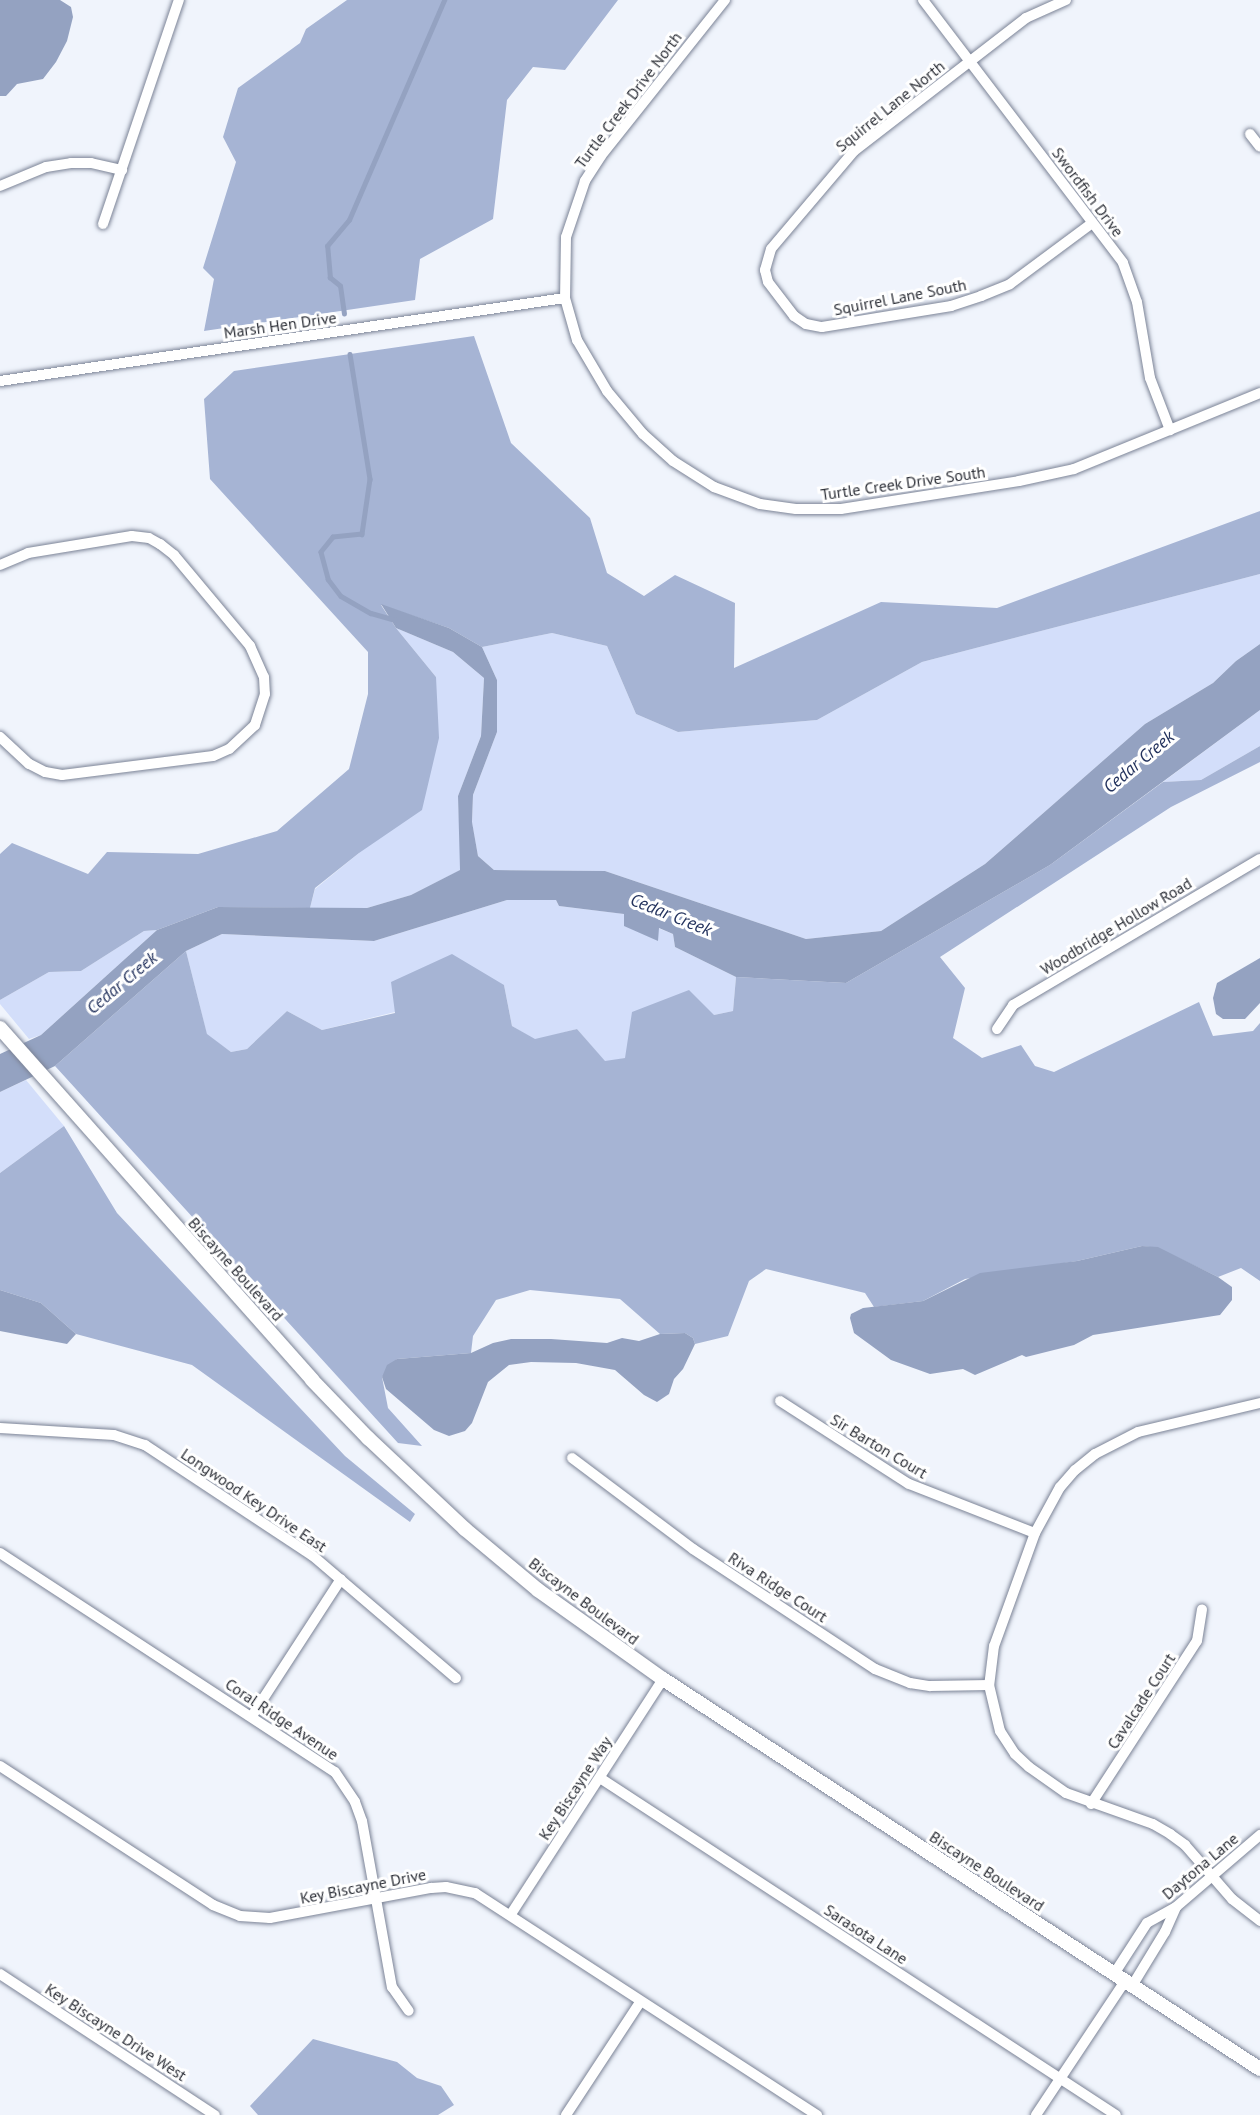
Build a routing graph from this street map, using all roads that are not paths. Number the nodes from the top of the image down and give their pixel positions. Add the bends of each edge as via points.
1 (179, 0) edge
2 (725, 0) edge
3 (923, 0) edge
4 (1066, 0) edge
5 (970, 61) junction
6 (1250, 134) dead end
7 (1260, 147) edge
8 (122, 170) junction
9 (0, 186) edge
10 (1092, 223) junction
11 (103, 224) dead end
12 (775, 295) joint
13 (565, 298) junction
14 (0, 381) edge
15 (1260, 393) edge
16 (1170, 430) junction
17 (0, 565) edge
18 (0, 737) edge
19 (1260, 859) edge
20 (0, 1028) edge
21 (997, 1029) dead end
22 (780, 1401) dead end
23 (1260, 1403) edge
24 (0, 1428) edge
25 (572, 1458) dead end
26 (1035, 1533) junction
27 (0, 1553) edge
28 (341, 1579) junction
29 (1202, 1609) dead end
30 (456, 1678) dead end
31 (663, 1679) junction
32 (989, 1685) junction
33 (252, 1716) junction
34 (0, 1766) edge
35 (600, 1778) junction
36 (1091, 1804) junction
37 (1260, 1835) edge
38 (1210, 1876) junction
39 (375, 1898) junction
40 (1176, 1907) junction
41 (511, 1914) junction
42 (1260, 1921) edge
43 (0, 1974) edge
44 (1123, 1980) junction
45 (641, 2001) junction
46 (409, 2011) dead end
47 (1260, 2069) edge
48 (1060, 2078) junction
49 (215, 2115) edge
50 (566, 2115) edge
51 (817, 2115) edge
52 (1036, 2115) edge
53 (1116, 2115) edge

1 - 8 street
2 - 13 street, Turtle Creek Drive North via 601,156 585,182 566,237
3 - 5 street, Swordfish Drive
4 - 5 street, Squirrel Lane North via 1026,18
5 - 10 street, Swordfish Drive
5 - 12 street, Squirrel Lane North via 854,151 836,170 771,249 765,270
6 - 7 street
8 - 9 street via 71,163 45,167
8 - 11 street
10 - 12 street, Squirrel Lane South via 1010,284 951,306 822,327 806,324 794,316
10 - 16 street, Swordfish Drive via 1123,262 1132,282 1150,378
13 - 14 street, Marsh Hen Drive
13 - 16 street, Turtle Creek Drive South via 577,340 596,375 643,434 696,478 760,504 841,509 1019,482 1074,469
15 - 16 street, Turtle Creek Drive South
17 - 18 street via 28,553 140,537 160,544 174,555 250,646 264,677 262,710 255,725 244,738 213,756 62,776 29,764
19 - 21 street, Woodbridge Hollow Road via 1013,1005
20 - 31 street, Biscayne Boulevard via 312,1380 416,1485 538,1590
22 - 26 street, Sir Barton Court via 909,1484
23 - 26 street via 1138,1432 1115,1442 1095,1454 1060,1487
24 - 28 street, Longwood Key Drive East via 130,1438 145,1444 313,1556
25 - 32 street, Riva Ridge Court via 693,1549 875,1669 910,1683 930,1686
26 - 32 street via 994,1646
27 - 33 street, Coral Ridge Avenue
28 - 30 street, Longwood Key Drive East
28 - 33 street
29 - 36 street, Cavalcade Court via 1197,1641
31 - 35 street, Key Biscayne Way
31 - 44 street, Biscayne Boulevard
32 - 36 street via 1000,1731 1015,1754 1066,1793
33 - 39 street, Coral Ridge Avenue via 321,1762 346,1785 362,1821
34 - 39 street, Key Biscayne Drive via 228,1913 270,1918
35 - 41 street, Key Biscayne Way
35 - 48 street, Sarasota Lane
36 - 38 street via 1170,1834 1185,1845
37 - 38 street, Daytona Lane
38 - 40 street, Daytona Lane
38 - 42 street
39 - 41 street, Key Biscayne Drive via 446,1887 476,1893
39 - 46 street, Coral Ridge Avenue via 392,1986
40 - 44 street via 1165,1932
40 - 44 street, Daytona Lane via 1147,1923
41 - 45 street, Key Biscayne Drive
43 - 49 street, Key Biscayne Drive West
44 - 47 street, Biscayne Boulevard
44 - 48 street, Daytona Lane
45 - 50 street
45 - 51 street, Key Biscayne Drive
48 - 52 street, Daytona Lane
48 - 53 street, Sarasota Lane

